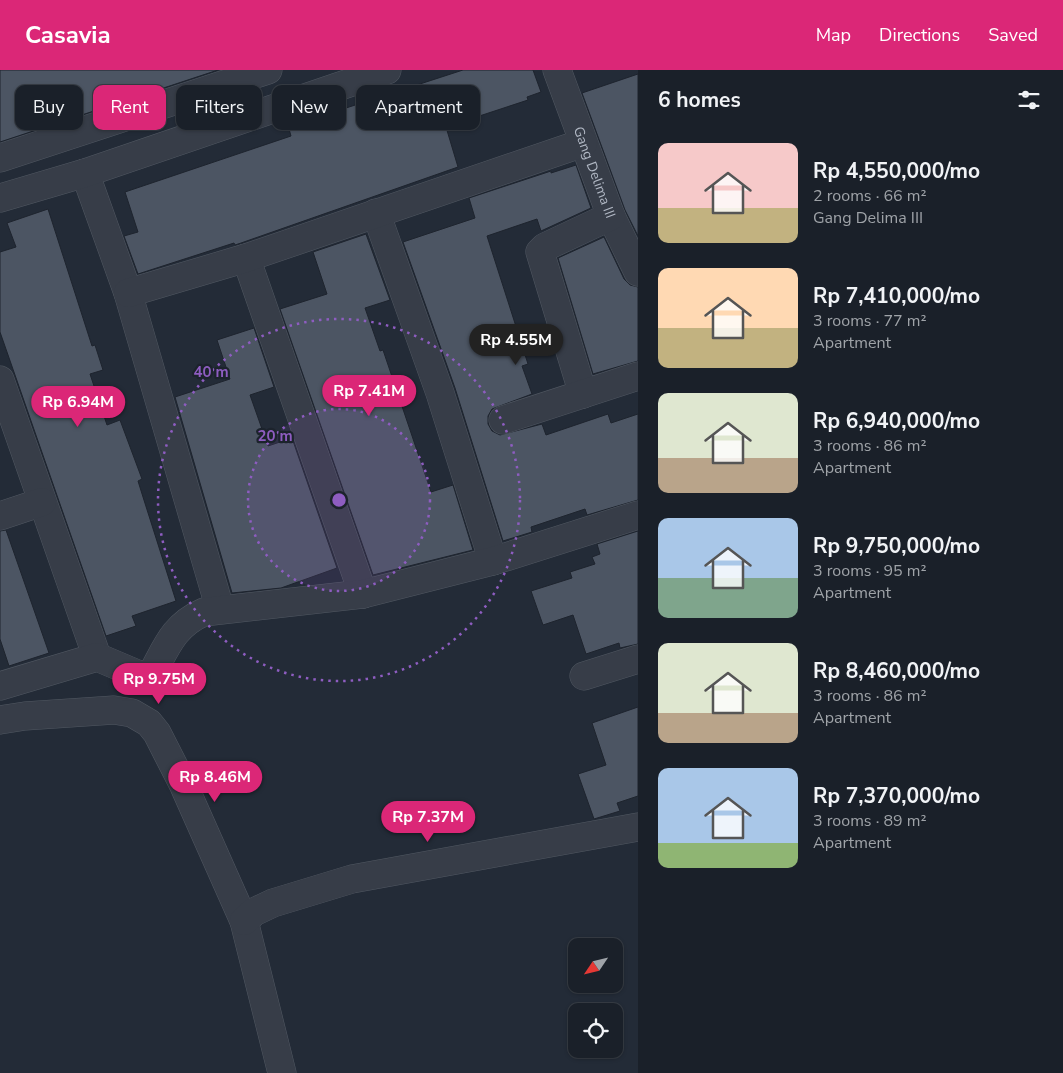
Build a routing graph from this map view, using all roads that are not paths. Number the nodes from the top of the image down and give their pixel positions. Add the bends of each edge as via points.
1 (268, 70) edge
2 (387, 70) edge
3 (557, 70) edge
4 (583, 143) junction
5 (0, 158) edge
6 (85, 173) junction
7 (0, 198) edge
8 (376, 213) junction
9 (611, 216) junction
10 (246, 258) junction
11 (638, 272) edge
12 (128, 293) junction
13 (638, 376) edge
14 (0, 380) edge
15 (583, 394) junction
16 (503, 420) dead end
17 (42, 502) junction
18 (638, 515) edge
19 (0, 516) edge
20 (492, 561) junction
21 (363, 594) junction
22 (220, 609) junction
23 (98, 657) junction
24 (638, 659) edge
25 (584, 676) dead end
26 (149, 679) junction
27 (0, 686) edge
28 (132, 713) junction
29 (0, 720) edge
30 (638, 827) edge
31 (244, 921) junction
32 (282, 1073) edge

1 - 5 street
2 - 6 street
3 - 4 street, Gang Delima III
4 - 8 street
4 - 9 street, Gang Delima III
6 - 7 street
6 - 12 street
8 - 10 street
8 - 20 street via 440,393
9 - 11 street, Gang Delima III
9 - 15 street via 540,252
10 - 12 street
10 - 21 street
12 - 22 street
13 - 15 street
14 - 17 street
15 - 16 street
17 - 19 street
17 - 23 street
18 - 20 street
20 - 21 street
21 - 22 street
22 - 26 street via 188,618 178,627
23 - 26 street
23 - 27 street
24 - 25 street
26 - 28 street
28 - 29 street via 90,711
28 - 31 street via 149,723 160,739
30 - 31 street via 352,879 273,903
31 - 32 street

